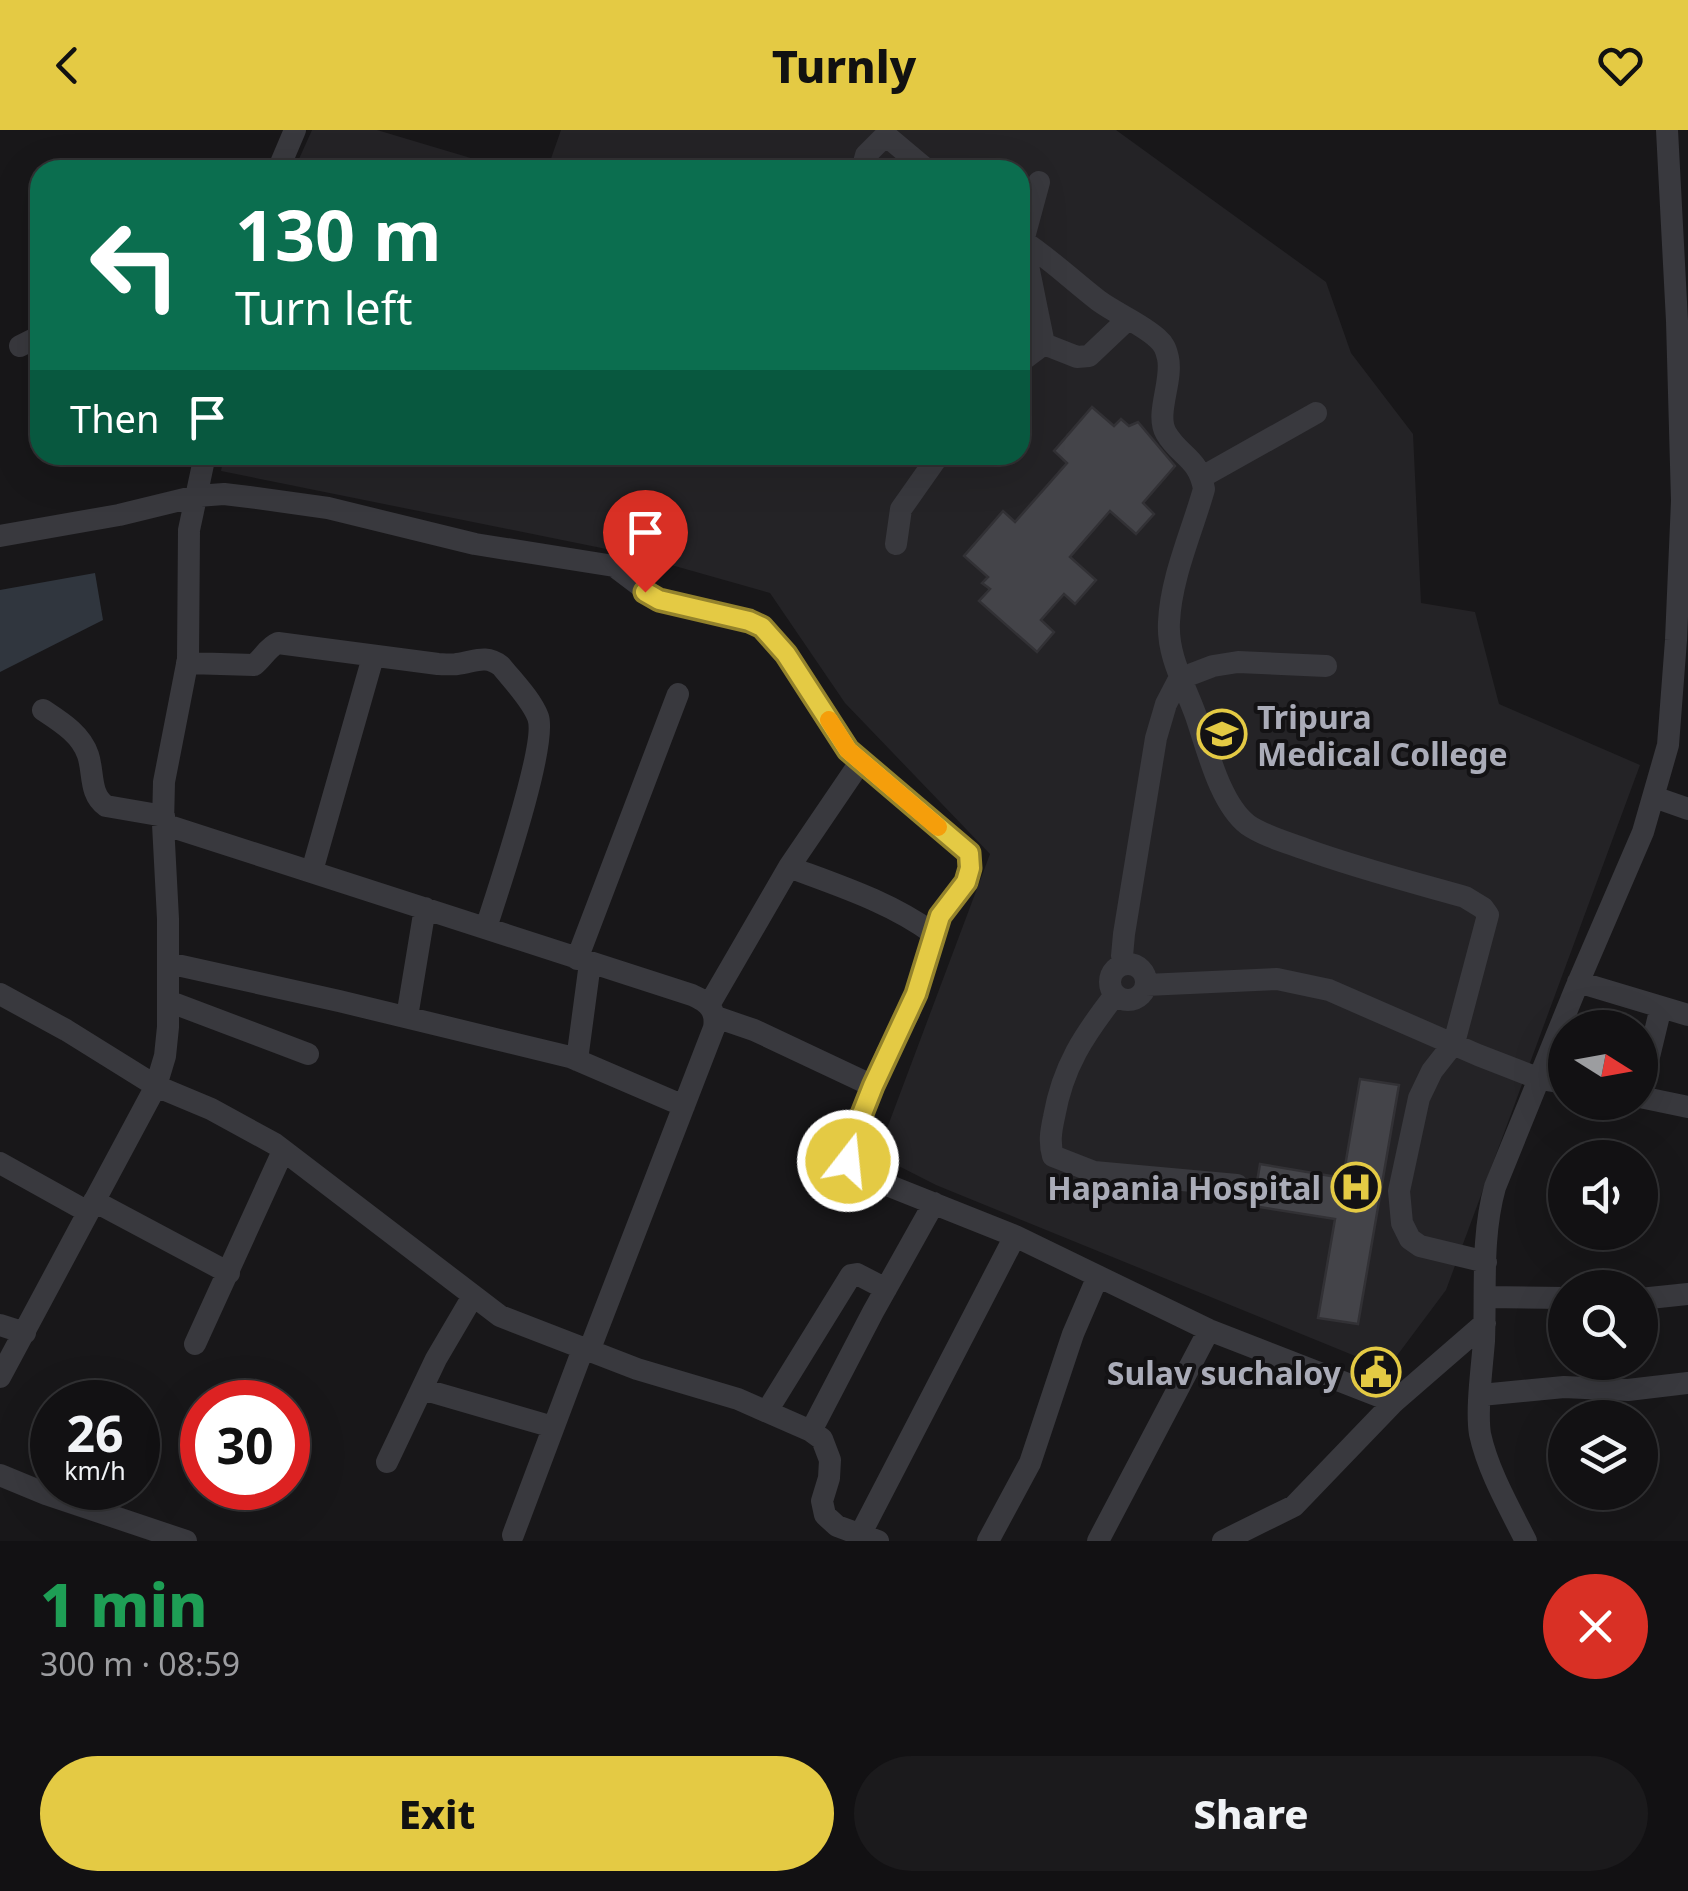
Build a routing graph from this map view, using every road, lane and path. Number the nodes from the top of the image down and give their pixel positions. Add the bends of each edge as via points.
1 (295, 130) edge
2 (1667, 130) edge
3 (282, 160) edge
4 (865, 160) edge
5 (915, 160) edge
6 (1039, 182) dead end
7 (1030, 211) edge
8 (1030, 245) edge
9 (1030, 281) edge
10 (1128, 319) junction
11 (1683, 322) edge
12 (1044, 344) junction
13 (1030, 354) edge
14 (1316, 413) dead end
15 (1684, 456) edge
16 (203, 465) edge
17 (931, 465) edge
18 (1202, 477) junction
19 (196, 496) junction
20 (1685, 503) edge
21 (0, 536) edge
22 (896, 544) dead end
23 (374, 657) junction
24 (188, 663) junction
25 (1326, 666) dead end
26 (1179, 679) junction
27 (678, 694) dead end
28 (44, 710) dead end
29 (861, 761) junction
30 (1654, 797) junction
31 (1688, 808) edge
32 (163, 820) junction
33 (789, 866) junction
34 (312, 872) junction
35 (424, 908) junction
36 (486, 928) junction
37 (934, 934) junction
38 (584, 961) junction
39 (168, 963) junction
40 (1126, 964) junction
41 (1578, 982) junction
42 (1146, 985) junction
43 (0, 994) edge
44 (1115, 995) junction
45 (168, 1001) junction
46 (1661, 1007) junction
47 (713, 1011) junction
48 (1688, 1015) edge
49 (408, 1017) junction
50 (1658, 1020) edge
51 (1454, 1044) junction
52 (308, 1054) dead end
53 (577, 1060) junction
54 (1540, 1079) junction
55 (1548, 1081) edge
56 (156, 1086) junction
57 (873, 1086) junction
58 (1658, 1100) edge
59 (684, 1106) junction
60 (1688, 1108) edge
61 (284, 1151) junction
62 (0, 1163) edge
63 (1237, 1185) dead end
64 (934, 1203) junction
65 (91, 1206) junction
66 (1015, 1236) junction
67 (1486, 1262) junction
68 (229, 1273) junction
69 (1098, 1276) junction
70 (886, 1288) junction
71 (1688, 1294) edge
72 (474, 1296) junction
73 (1658, 1297) edge
74 (1485, 1298) junction
75 (1548, 1298) edge
76 (1485, 1322) junction
77 (0, 1324) edge
78 (1209, 1330) junction
79 (25, 1333) junction
80 (196, 1344) dead end
81 (586, 1350) junction
82 (0, 1377) edge
83 (1688, 1384) edge
84 (422, 1389) junction
85 (1481, 1395) junction
86 (1394, 1402) junction
87 (767, 1411) junction
88 (553, 1427) junction
89 (811, 1431) junction
90 (387, 1462) dead end
91 (0, 1474) edge
92 (512, 1535) dead end
93 (869, 1538) edge
94 (186, 1541) edge
95 (988, 1541) edge
96 (1098, 1541) edge
97 (1223, 1541) edge
98 (1526, 1541) edge

1 - 3 street
2 - 11 street
4 - 5 street via 882,138
6 - 7 street
8 - 10 street
9 - 12 street
10 - 12 street via 1089,356 1077,358
10 - 18 street via 1165,346 1162,420
11 - 15 street
12 - 13 street
14 - 18 street
15 - 20 street
16 - 19 street
17 - 22 street via 900,509
18 - 26 street via 1170,611
19 - 21 street
19 - 24 street via 189,530
19 - 29 street via 328,508 475,544 614,566 659,600 762,627
20 - 30 street via 1668,744
23 - 24 street via 278,643 254,664
23 - 34 street
23 - 36 street via 438,664 493,660 538,718 524,808
24 - 32 street
25 - 26 street via 1238,662
26 - 40 street via 1156,738 1124,934
26 - 51 street via 1222,790 1249,825 1484,908 1487,926
27 - 38 street
28 - 32 street via 82,742 100,802
29 - 33 street
29 - 37 street via 969,853 966,882
30 - 31 street
30 - 41 street
32 - 34 street
32 - 39 street
33 - 37 street via 883,902
33 - 47 street
34 - 35 street
35 - 36 street
35 - 49 street
36 - 38 street
37 - 57 street via 909,1013
38 - 47 street via 692,996
38 - 53 street
39 - 45 street
39 - 49 street
40 - 42 street via 1141,969
40 - 44 street via 1110,979
41 - 46 street
41 - 54 street
42 - 44 street via 1131,1001
42 - 51 street via 1277,979 1330,990
43 - 56 street
44 - 63 street via 1060,1085 1049,1144 1053,1156 1094,1172
45 - 52 street
45 - 56 street
46 - 48 street
46 - 50 street
47 - 57 street
47 - 59 street
49 - 53 street
51 - 54 street
51 - 67 street via 1420,1098 1400,1191 1402,1224 1420,1246
53 - 59 street
54 - 55 street
54 - 67 street via 1495,1188
56 - 61 street via 211,1108
56 - 65 street
57 - 64 street via 848,1152 852,1171
58 - 60 street
59 - 81 street
61 - 68 street
61 - 72 street
62 - 65 street
64 - 66 street
64 - 70 street
65 - 68 street
65 - 79 street
66 - 69 street
66 - 93 street
67 - 74 street
68 - 80 street
69 - 78 street
69 - 95 street via 1030,1463
70 - 87 street via 851,1275
70 - 89 street
71 - 73 street
72 - 81 street via 513,1323
72 - 84 street
74 - 75 street
74 - 76 street
76 - 85 street
76 - 86 street
77 - 79 street
78 - 86 street
78 - 96 street
79 - 82 street
81 - 87 street
81 - 88 street
83 - 85 street
84 - 88 street
84 - 90 street
85 - 98 street via 1481,1437
86 - 97 street via 1294,1506
87 - 89 street
88 - 92 street
89 - 93 street via 830,1460 824,1515
91 - 94 street

